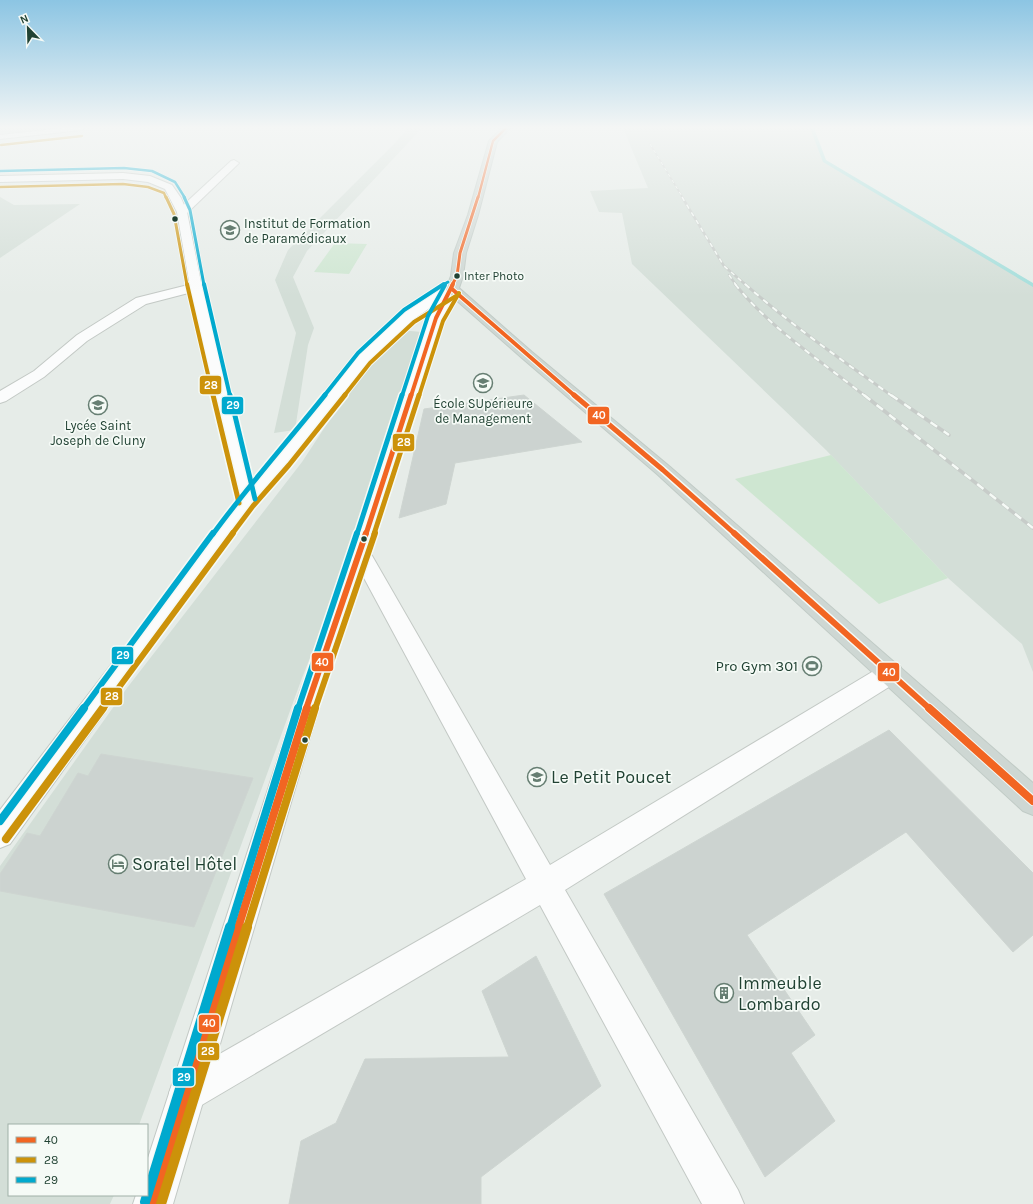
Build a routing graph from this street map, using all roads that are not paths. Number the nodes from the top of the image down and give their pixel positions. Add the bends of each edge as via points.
1 (162, 184) edge
2 (212, 184) edge
3 (481, 184) edge
4 (182, 212) junction
5 (196, 287) junction
6 (452, 289) junction
7 (0, 398) edge
8 (247, 501) junction
9 (360, 552) junction
10 (891, 673) junction
11 (1033, 801) edge
12 (0, 834) edge
13 (545, 885) junction
14 (187, 1093) junction
15 (153, 1204) edge
16 (724, 1204) edge

1 - 4 street via 169,187
2 - 4 street
3 - 6 main road via 460,252 457,276
4 - 5 street
5 - 7 street via 141,302 82,338 39,374
5 - 8 street
6 - 8 street via 409,316 364,358
6 - 9 street via 436,318
6 - 10 main road via 663,470
8 - 12 street
9 - 13 street
9 - 14 street via 310,697
10 - 11 main road
10 - 13 street
13 - 14 street
13 - 16 street
14 - 15 street

